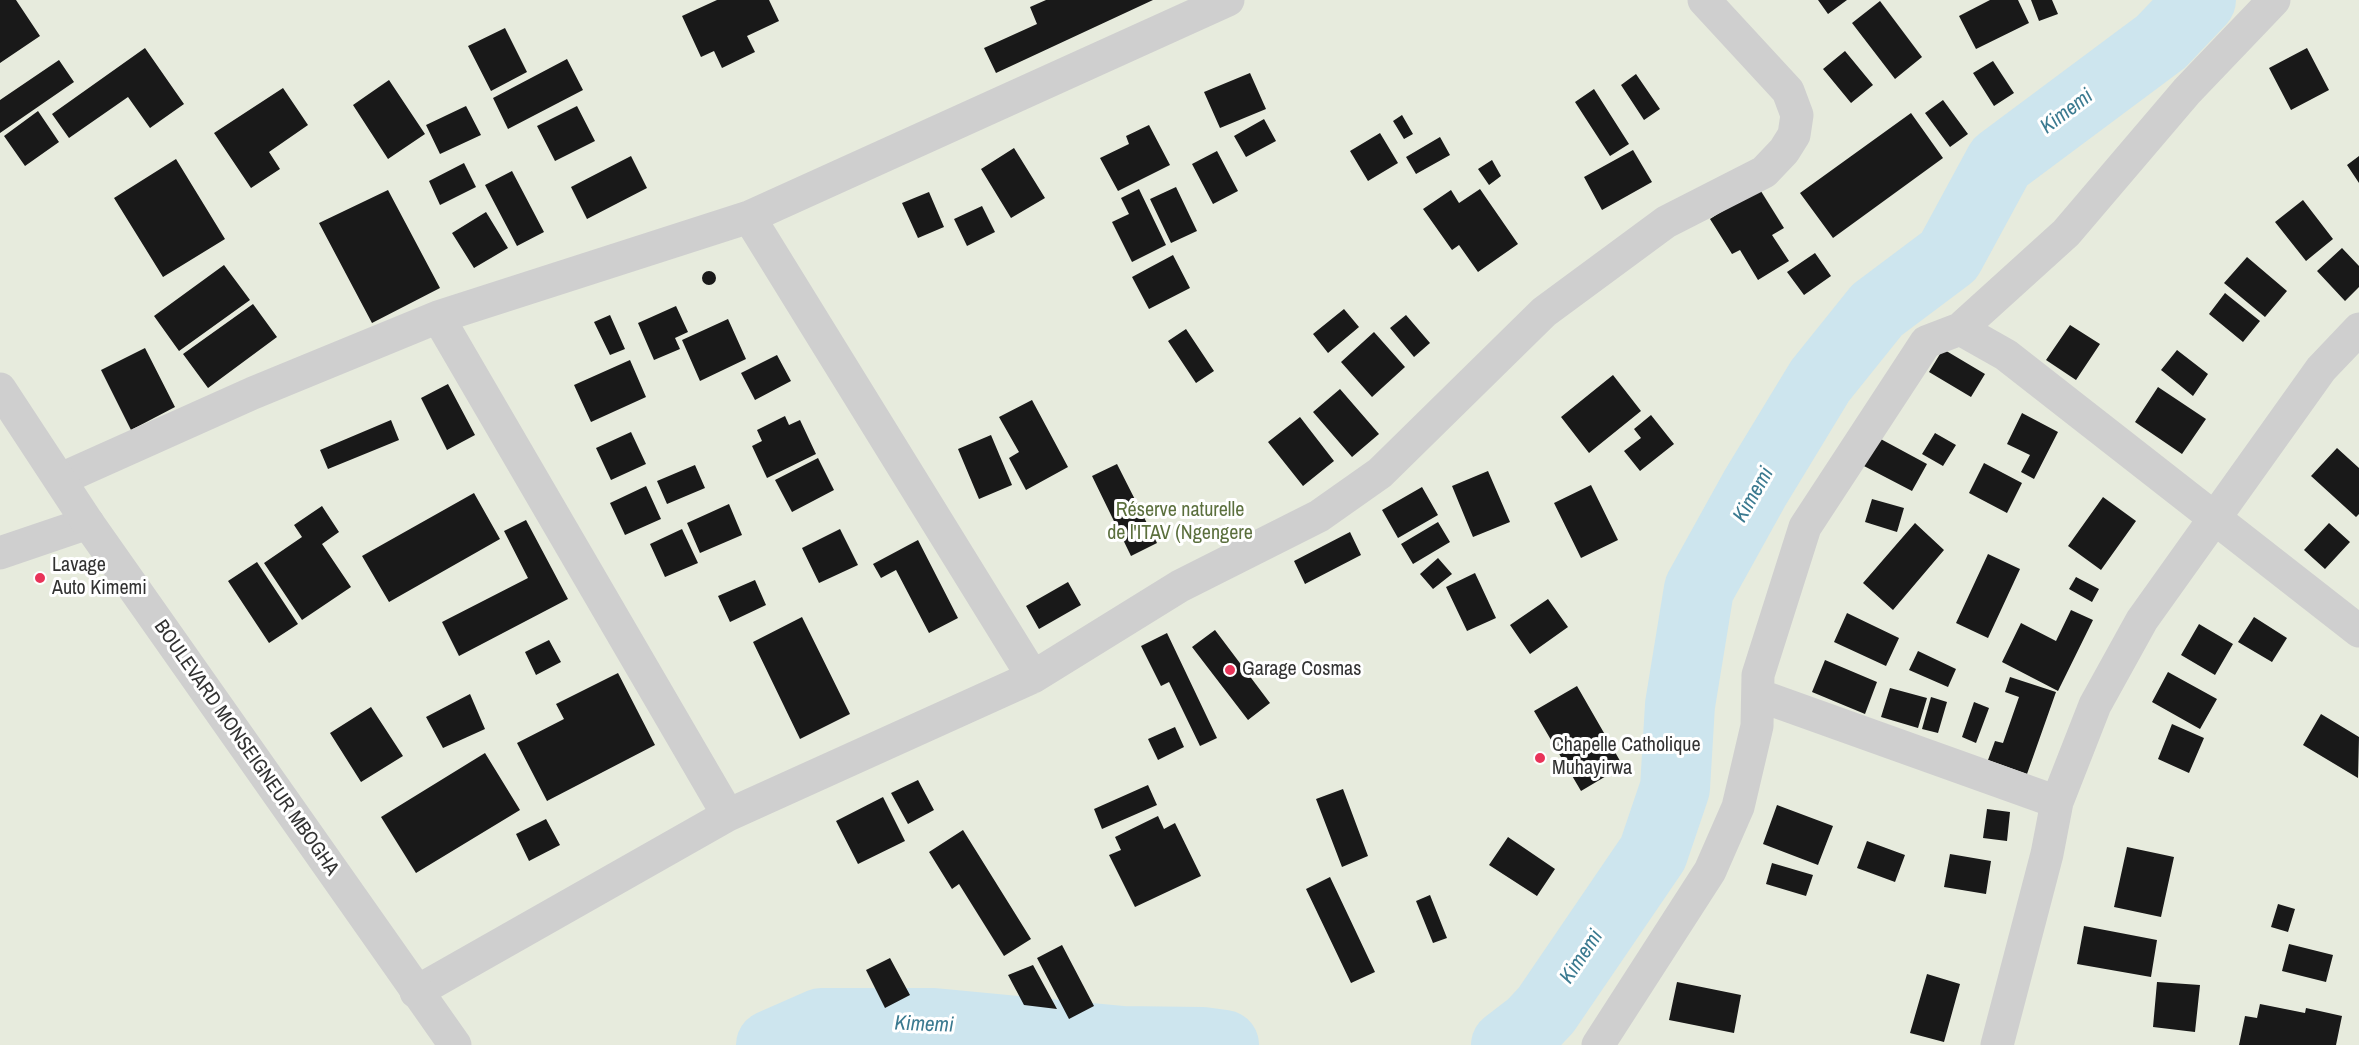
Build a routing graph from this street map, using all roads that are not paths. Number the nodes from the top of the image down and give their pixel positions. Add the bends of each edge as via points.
1 (1228, 0) edge
2 (1704, 0) edge
3 (2274, 0) edge
4 (749, 217) junction
5 (438, 317) junction
6 (1960, 329) junction
7 (2359, 329) edge
8 (0, 389) edge
9 (61, 479) junction
10 (2214, 519) junction
11 (88, 523) junction
12 (0, 553) edge
13 (2359, 631) edge
14 (1033, 676) junction
15 (1758, 695) junction
16 (2058, 802) junction
17 (728, 815) junction
18 (416, 992) junction
19 (455, 1045) edge
20 (1598, 1045) edge
21 (1997, 1045) edge

1 - 4 street
2 - 14 street via 1788,91 1797,115 1794,135 1764,172 1666,222 1544,312 1380,472 1319,516 1180,586
3 - 6 street via 2187,91 2066,233
4 - 5 street
4 - 14 street
5 - 9 street via 253,393
5 - 17 street
6 - 10 street via 2006,354
6 - 15 street via 1926,342 1805,527 1758,675
7 - 10 street via 2321,369
8 - 9 street, BOULEVARD MONSEIGNEUR MBOGHA
9 - 11 street, BOULEVARD MONSEIGNEUR MBOGHA
10 - 13 street
10 - 16 street via 2142,620 2095,705
11 - 12 street
11 - 18 street, BOULEVARD MONSEIGNEUR MBOGHA
14 - 17 street
15 - 16 street
15 - 20 street via 1757,726 1738,807 1710,871
16 - 21 street
17 - 18 street
18 - 19 street, BOULEVARD MONSEIGNEUR MBOGHA

